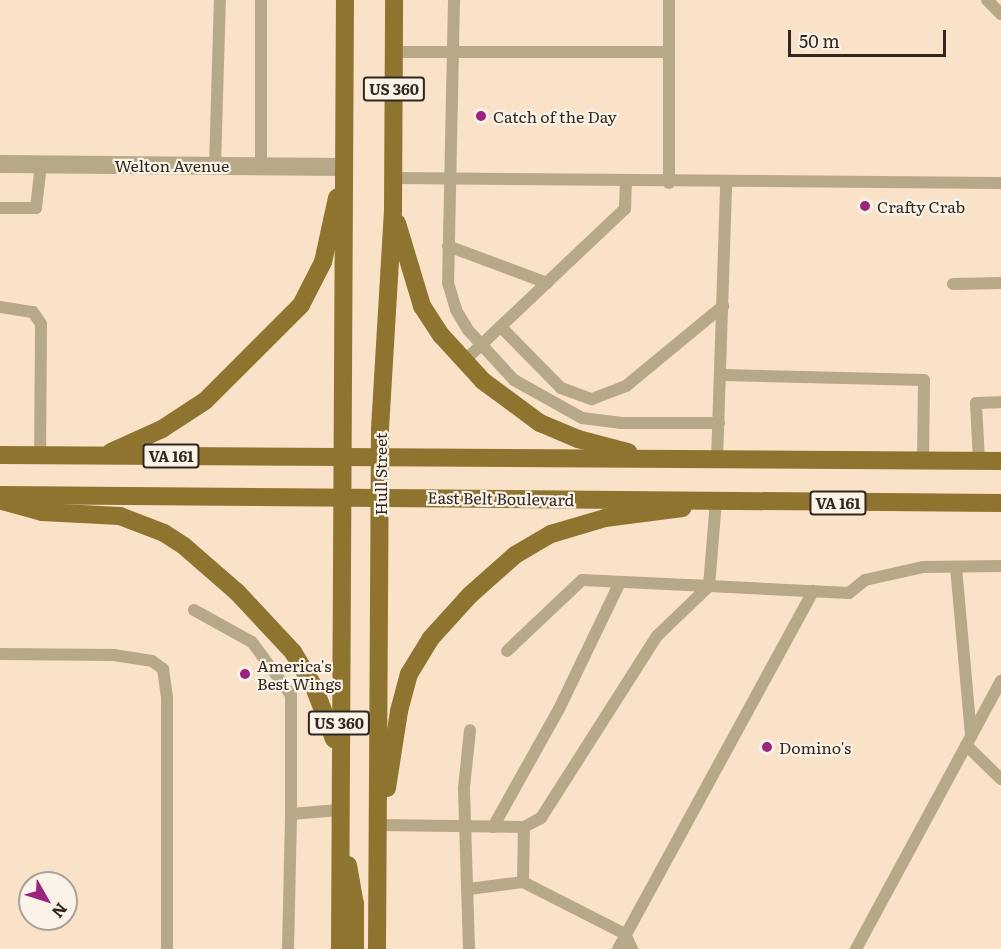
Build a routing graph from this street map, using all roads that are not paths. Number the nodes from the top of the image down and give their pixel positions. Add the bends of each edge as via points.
1 (220, 0) edge
2 (261, 0) edge
3 (345, 0) edge
4 (394, 0) edge
5 (454, 0) edge
6 (669, 0) edge
7 (987, 0) edge
8 (1001, 14) edge
9 (393, 52) junction
10 (669, 52) junction
11 (453, 55) junction
12 (0, 164) edge
13 (41, 164) junction
14 (215, 165) junction
15 (261, 165) junction
16 (345, 167) junction
17 (394, 178) junction
18 (450, 181) junction
19 (626, 183) junction
20 (669, 183) junction
21 (1001, 183) edge
22 (726, 184) junction
23 (0, 208) edge
24 (393, 210) junction
25 (448, 246) junction
26 (547, 283) junction
27 (1001, 283) edge
28 (953, 284) dead end
29 (723, 306) junction
30 (0, 307) edge
31 (501, 327) junction
32 (481, 345) junction
33 (464, 362) junction
34 (721, 375) junction
35 (1001, 402) edge
36 (719, 423) junction
37 (0, 455) edge
38 (40, 455) junction
39 (105, 455) junction
40 (342, 458) junction
41 (381, 458) junction
42 (656, 459) junction
43 (717, 460) junction
44 (923, 461) junction
45 (979, 461) junction
46 (1001, 461) edge
47 (0, 495) edge
48 (341, 497) junction
49 (381, 497) junction
50 (0, 501) edge
51 (716, 501) junction
52 (1001, 503) edge
53 (1001, 566) edge
54 (956, 567) junction
55 (620, 582) junction
56 (709, 586) junction
57 (813, 591) junction
58 (194, 610) dead end
59 (507, 651) dead end
60 (0, 654) edge
61 (999, 690) edge
62 (470, 730) dead end
63 (969, 741) junction
64 (339, 756) junction
65 (1001, 779) edge
66 (339, 810) junction
67 (291, 814) junction
68 (378, 825) junction
69 (466, 826) junction
70 (493, 827) junction
71 (524, 827) junction
72 (523, 882) junction
73 (469, 889) junction
74 (625, 934) junction
75 (167, 949) edge
76 (288, 949) edge
77 (340, 949) edge
78 (355, 949) edge
79 (377, 949) edge
80 (469, 949) edge
81 (618, 949) edge
82 (632, 949) edge
83 (856, 949) edge

1 - 14 lane
2 - 15 lane
3 - 16 main road, US 360
4 - 9 main road, Hull Street / US 360
5 - 11 lane
6 - 10 lane
7 - 8 lane
9 - 11 lane
9 - 17 main road, Hull Street / US 360
10 - 11 lane
10 - 20 lane
11 - 18 lane
12 - 13 street, Welton Avenue
13 - 14 street, Welton Avenue
13 - 23 lane via 36,208
14 - 15 street, Welton Avenue
15 - 16 street, Welton Avenue
16 - 39 main road via 323,262 301,305 205,400 162,429
16 - 40 main road, US 360
17 - 18 lane
17 - 24 main road, Hull Street / US 360
18 - 19 lane
18 - 25 lane
19 - 20 lane
19 - 26 lane via 625,209
20 - 22 lane
21 - 22 lane
22 - 29 lane
24 - 33 main road via 422,306
24 - 41 main road, Hull Street / US 360
25 - 26 lane
25 - 32 lane via 448,283 456,310
26 - 31 lane
27 - 28 lane
29 - 31 lane via 626,386 592,399 561,388
29 - 34 lane
30 - 38 lane via 33,312 41,324
31 - 32 lane
32 - 33 lane
32 - 36 lane via 514,380 582,418 622,423
33 - 42 main road via 502,398 540,423 578,440
34 - 36 lane
34 - 44 lane via 924,380
35 - 45 lane via 976,403
36 - 43 lane
37 - 38 main road, VA 161
38 - 39 main road, VA 161
39 - 40 main road, VA 161
40 - 41 main road, VA 161
40 - 48 main road, US 360
41 - 42 main road, VA 161
41 - 49 main road, Hull Street / US 360
42 - 43 main road, VA 161
43 - 44 main road, VA 161
44 - 45 main road, VA 161
45 - 46 main road, VA 161
47 - 48 main road, East Belt Boulevard / VA 161
48 - 49 main road, East Belt Boulevard / VA 161
48 - 64 main road, US 360
49 - 51 main road, East Belt Boulevard / VA 161
49 - 68 main road, Hull Street / US 360
50 - 64 main road via 42,512 120,516 164,533 184,546 237,592 293,652 314,687
51 - 52 main road, East Belt Boulevard / VA 161
51 - 56 lane
51 - 68 main road via 642,516 605,518 551,534 515,555 470,595 431,638 410,674 399,711 397,743
53 - 54 lane
54 - 57 lane via 923,567 864,580 849,593
54 - 63 lane
55 - 56 lane
55 - 59 lane via 582,580
55 - 70 lane via 559,709
56 - 57 lane
56 - 71 lane via 657,636 541,818
57 - 74 lane
58 - 67 lane via 252,642 291,695
60 - 75 lane via 114,655 152,661 163,669 167,699
61 - 63 lane
62 - 69 lane via 464,788
63 - 65 lane
63 - 83 lane
64 - 66 main road, US 360
66 - 67 lane
66 - 77 main road, US 360
66 - 78 main road via 355,904
67 - 76 lane
68 - 69 lane
68 - 79 main road, Hull Street / US 360
69 - 70 lane
69 - 73 lane
70 - 71 lane
71 - 72 lane
72 - 73 lane
72 - 74 lane
73 - 80 lane
74 - 81 lane
74 - 82 lane

